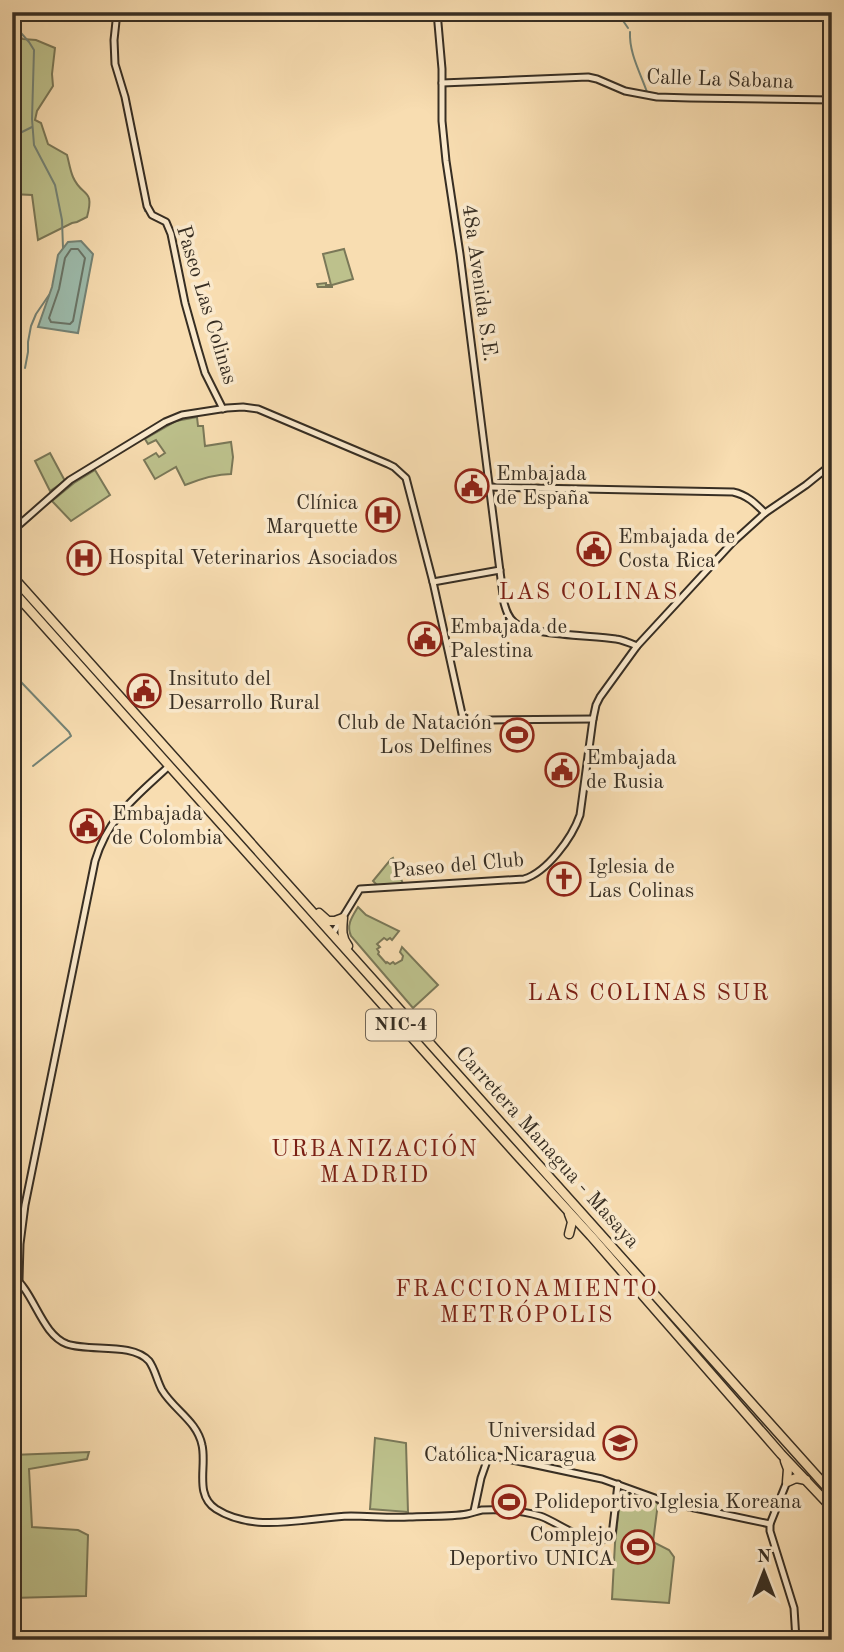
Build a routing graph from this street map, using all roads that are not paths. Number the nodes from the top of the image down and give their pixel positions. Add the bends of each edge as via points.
1 (117, 12) edge
2 (437, 12) edge
3 (442, 83) junction
4 (832, 100) edge
5 (223, 409) junction
6 (832, 464) edge
7 (489, 487) junction
8 (765, 513) junction
9 (12, 531) edge
10 (500, 570) junction
11 (12, 576) edge
12 (433, 582) junction
13 (12, 590) edge
14 (637, 646) junction
15 (91, 664) junction
16 (108, 696) junction
17 (140, 719) junction
18 (593, 719) junction
19 (170, 765) junction
20 (286, 883) junction
21 (284, 894) junction
22 (343, 918) junction
23 (332, 935) junction
24 (364, 976) junction
25 (570, 1201) junction
26 (568, 1211) junction
27 (584, 1229) junction
28 (569, 1234) dead end
29 (608, 1243) junction
30 (12, 1275) edge
31 (19, 1280) junction
32 (643, 1282) junction
33 (635, 1287) junction
34 (648, 1295) junction
35 (785, 1442) junction
36 (781, 1454) junction
37 (795, 1468) junction
38 (806, 1480) junction
39 (786, 1482) junction
40 (618, 1484) junction
41 (832, 1494) edge
42 (832, 1508) edge
43 (474, 1511) junction
44 (770, 1524) junction
45 (796, 1640) edge

1 - 5 street, Paseo Las Colinas via 115,64 147,206 152,215 166,222 171,234 201,360
2 - 3 street, 48a Avenida S.E.
3 - 4 street, Calle La Sabana via 587,76 657,97
3 - 7 street, 48a Avenida S.E. via 444,145
5 - 9 street via 165,422 70,480
5 - 12 street via 258,409 402,473
6 - 8 street, Paseo del Club
7 - 8 street via 733,492 749,498
7 - 10 street, 48a Avenida S.E.
8 - 14 street, Paseo del Club
10 - 12 street
10 - 14 street, 48a Avenida S.E. via 507,613 519,625
11 - 15 highway, Carretera Managua - Masaya / NIC-4
12 - 18 street via 464,723
13 - 16 highway, Carretera Managua - Masaya / NIC-4
14 - 18 street, Paseo del Club via 600,696
15 - 16 highway
15 - 17 highway, Carretera Managua - Masaya / NIC-4
16 - 17 highway
16 - 19 highway, Carretera Managua - Masaya / NIC-4
17 - 20 highway, Carretera Managua - Masaya / NIC-4
18 - 22 street, Paseo del Club via 577,825 540,872 524,879 360,889
19 - 21 highway, Carretera Managua - Masaya / NIC-4
19 - 31 street via 127,805 98,850 25,1205
20 - 22 highway via 328,921
20 - 23 highway, Carretera Managua - Masaya / NIC-4
21 - 23 highway
21 - 24 highway, Carretera Managua - Masaya / NIC-4
22 - 23 street
22 - 24 highway via 343,940 361,961
23 - 24 highway, Carretera Managua - Masaya / NIC-4
24 - 25 highway, Carretera Managua - Masaya / NIC-4
24 - 26 highway, Carretera Managua - Masaya / NIC-4
25 - 27 highway
25 - 29 highway, Carretera Managua - Masaya / NIC-4
26 - 27 highway, Carretera Managua - Masaya / NIC-4
26 - 28 highway via 572,1222
27 - 29 highway
27 - 33 highway, Carretera Managua - Masaya / NIC-4
29 - 32 highway, Carretera Managua - Masaya / NIC-4
30 - 31 street
31 - 43 street via 57,1338 147,1360 164,1393 197,1432 203,1446 204,1492 209,1504 222,1513 266,1524
32 - 33 highway via 643,1288
32 - 34 highway, Carretera Managua - Masaya / NIC-4
33 - 34 highway, Carretera Managua - Masaya / NIC-4
34 - 35 highway, Carretera Managua - Masaya / NIC-4
34 - 36 highway, Carretera Managua - Masaya / NIC-4
35 - 37 highway
35 - 41 highway, Carretera Managua - Masaya / NIC-4
36 - 37 highway, Carretera Managua - Masaya / NIC-4
36 - 39 highway via 788,1469
37 - 38 highway, Carretera Managua - Masaya / NIC-4
37 - 39 street
37 - 41 highway via 813,1475
38 - 39 highway
38 - 42 highway, Carretera Managua - Masaya / NIC-4
39 - 44 street
40 - 43 street via 489,1455
40 - 43 street via 613,1530 605,1541 579,1535 536,1515
40 - 44 street via 666,1502
44 - 45 street via 794,1608

